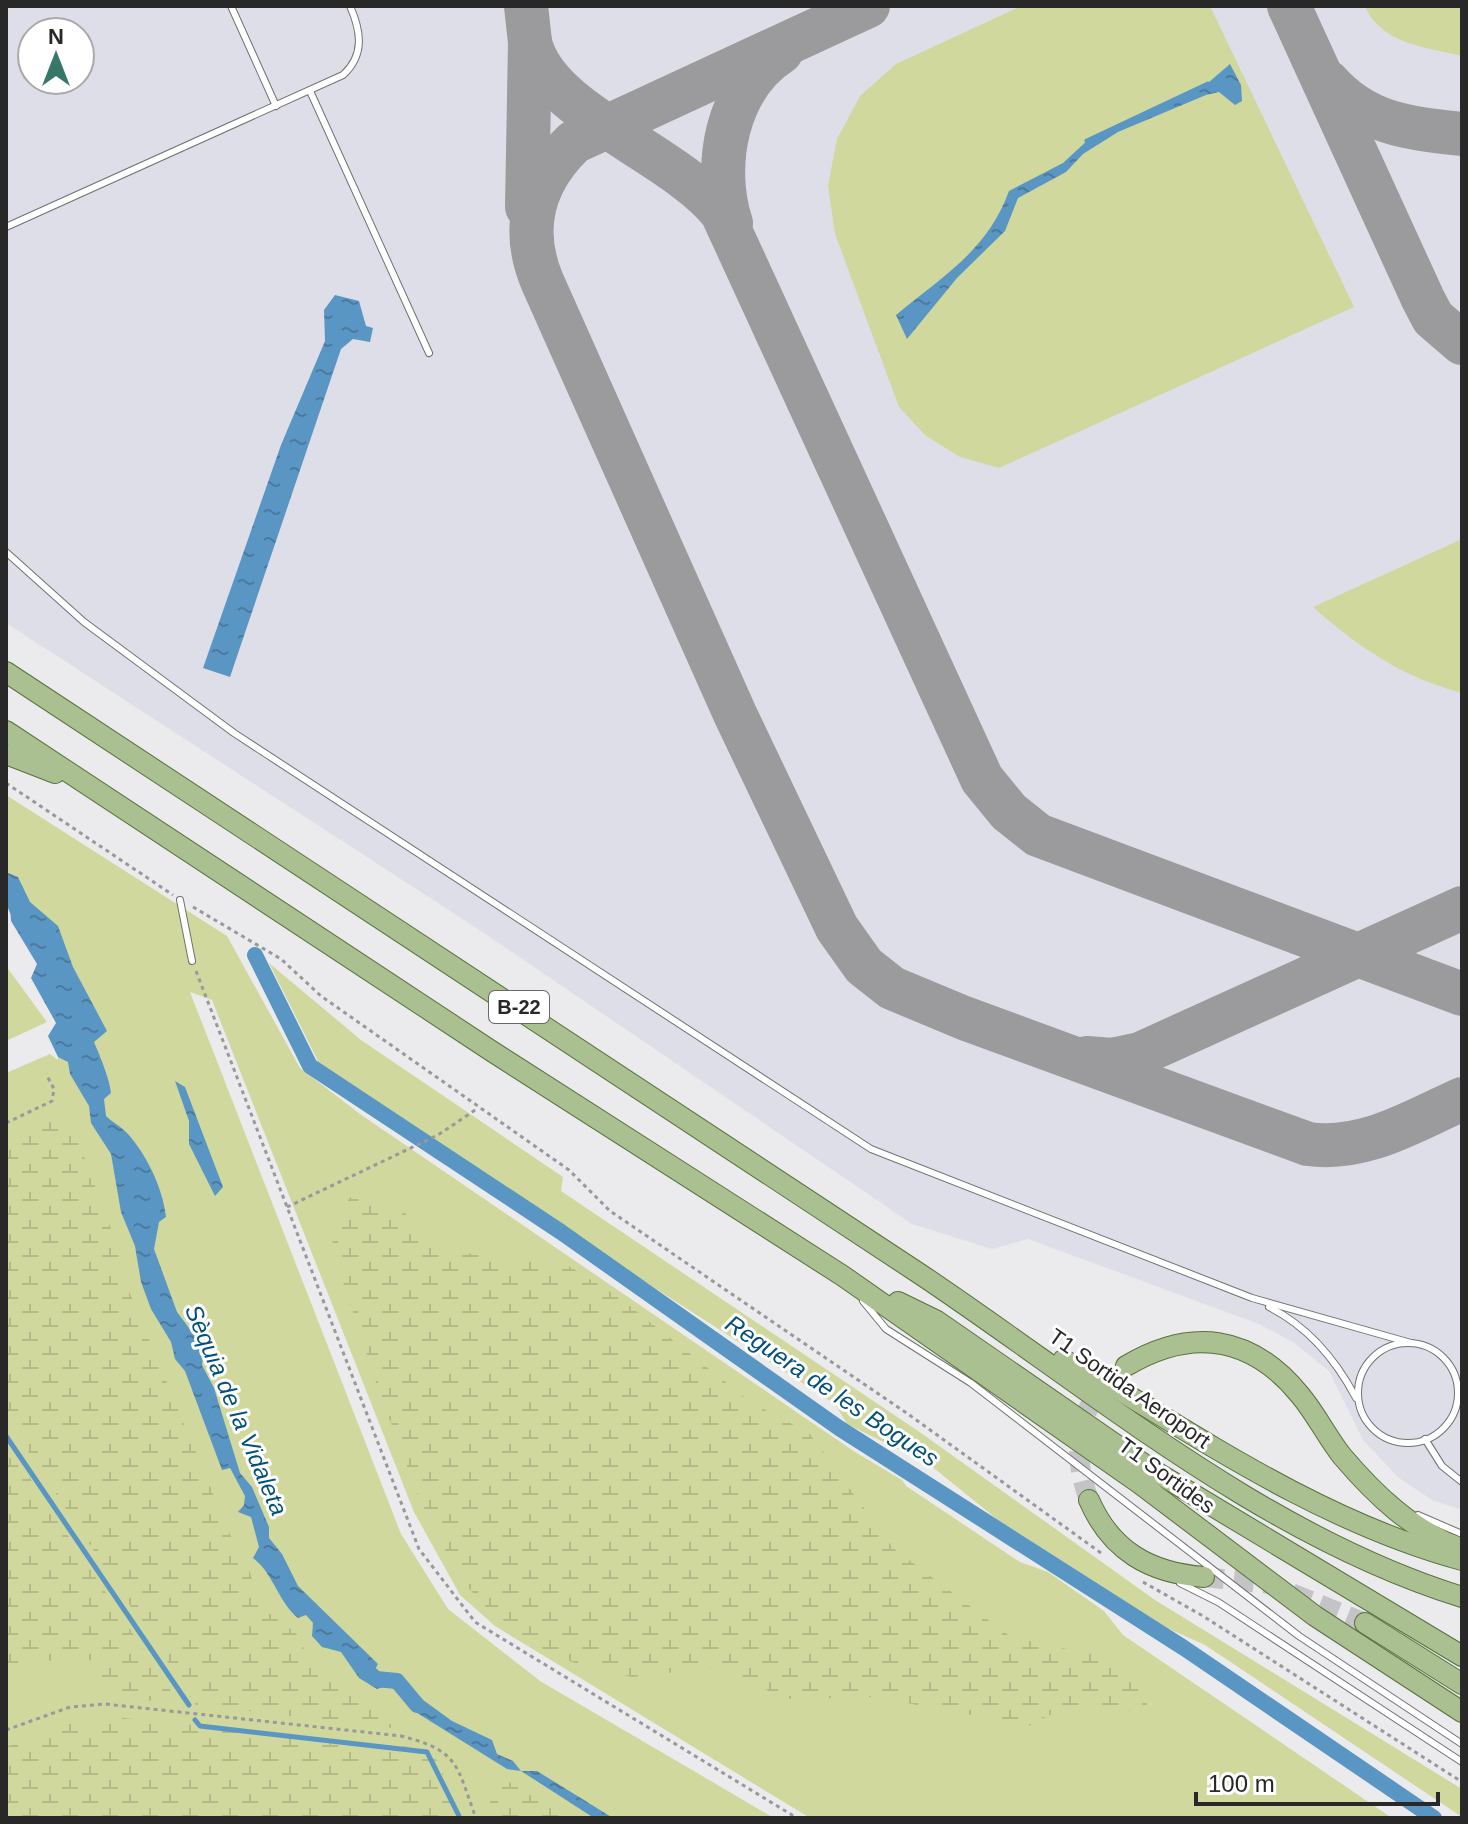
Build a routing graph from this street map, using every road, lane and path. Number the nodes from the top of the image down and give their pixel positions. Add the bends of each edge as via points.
1 (231, 6) edge
2 (350, 6) edge
3 (310, 91) junction
4 (276, 106) junction
5 (6, 227) edge
6 (429, 353) dead end
7 (6, 552) edge
8 (6, 672) edge
9 (6, 731) edge
10 (6, 754) edge
11 (6, 783) edge
12 (96, 789) junction
13 (180, 900) junction
14 (192, 961) joint
15 (46, 1074) dead end
16 (478, 1108) junction
17 (6, 1123) edge
18 (286, 1208) junction
19 (843, 1276) junction
20 (1252, 1298) junction
21 (1411, 1343) junction
22 (1029, 1346) junction
23 (1462, 1363) edge
24 (1126, 1366) tunnel mouth
25 (1451, 1367) junction
26 (1359, 1404) junction
27 (1425, 1439) junction
28 (1462, 1482) edge
29 (1089, 1500) tunnel mouth
30 (1388, 1504) junction
31 (1462, 1534) edge
32 (1462, 1549) edge
33 (1110, 1560) dead end
34 (1462, 1560) edge
35 (1139, 1570) junction
36 (1204, 1577) tunnel mouth
37 (1462, 1597) edge
38 (1365, 1623) tunnel mouth
39 (1462, 1656) edge
40 (1462, 1684) edge
41 (1462, 1712) edge
42 (6, 1730) edge
43 (1462, 1744) edge
44 (1462, 1762) edge
45 (1462, 1782) edge
46 (476, 1818) edge
47 (797, 1818) edge

1 - 4 lane
2 - 3 lane via 359,31 354,62 343,75
3 - 4 lane
3 - 6 lane
4 - 5 lane
7 - 20 lane via 84,622 234,733 846,1135 902,1164
8 - 22 main road, B-22
9 - 12 main road, B-22
10 - 12 main road
11 - 13 path
12 - 19 main road, B-22
13 - 14 lane
13 - 16 path via 281,959 321,996
14 - 18 path
15 - 17 path via 54,1089 52,1101
16 - 18 path via 438,1135
16 - 33 path via 569,1170 610,1211 908,1414
18 - 47 path via 419,1549 475,1622
19 - 39 main road via 937,1321 1151,1469
19 - 41 main road, T1 Sortides via 1139,1483 1315,1616
19 - 43 lane via 886,1329 971,1383 1299,1636
20 - 21 lane
20 - 26 lane via 1314,1339
21 - 25 lane via 1436,1352
21 - 26 lane via 1387,1347 1372,1358 1360,1378
22 - 34 main road, T1 Sortida Aeroport via 1088,1371 1223,1453 1354,1522
22 - 37 main road, T1 Sortida Aeroport via 1212,1475 1336,1548
23 - 25 lane
24 - 30 main road via 1166,1347 1201,1340 1259,1357 1288,1381 1340,1452
25 - 27 lane via 1457,1405 1444,1428
26 - 27 lane via 1380,1434 1405,1443
27 - 28 lane via 1442,1466
29 - 35 main road via 1112,1540
30 - 31 lane
30 - 32 main road via 1412,1524
35 - 36 main road
35 - 44 lane via 1218,1602
35 - 45 path
38 - 40 main road
42 - 46 path via 70,1707 105,1704 401,1736 432,1744 453,1758

